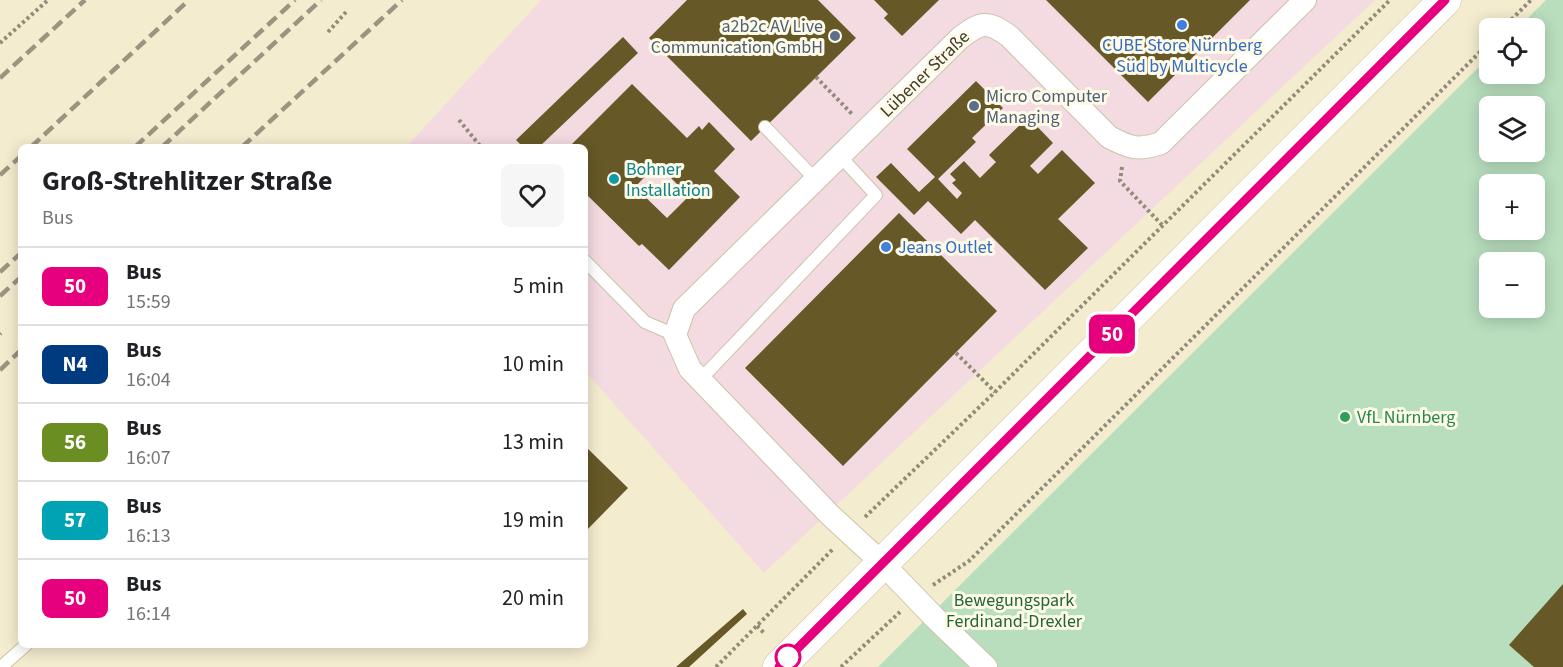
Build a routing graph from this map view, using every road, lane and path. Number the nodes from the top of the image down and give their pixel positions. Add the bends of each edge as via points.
1 (48, 0) edge
2 (1305, 0) edge
3 (1390, 0) edge
4 (1445, 0) edge
5 (1531, 0) edge
6 (346, 12) dead end
7 (1513, 18) edge
8 (328, 32) dead end
9 (0, 43) edge
10 (1479, 53) edge
11 (816, 77) dead end
12 (459, 120) dead end
13 (765, 127) dead end
14 (867, 130) junction
15 (479, 144) edge
16 (1125, 146) junction
17 (840, 156) junction
18 (816, 180) junction
19 (1163, 226) junction
20 (588, 264) edge
21 (675, 335) junction
22 (956, 353) dead end
23 (700, 380) junction
24 (995, 392) junction
25 (849, 532) junction
26 (882, 563) junction
27 (915, 597) junction
28 (757, 626) junction
29 (765, 634) dead end
30 (23, 648) edge
31 (1, 667) edge
32 (716, 667) edge
33 (779, 667) edge
34 (841, 667) edge
35 (986, 667) edge

1 - 9 path
2 - 16 street via 1161,143 1144,149
3 - 19 path
4 - 26 main road
5 - 7 path
6 - 8 path
10 - 27 path via 969,561
11 - 14 path
12 - 15 path
13 - 18 lane
14 - 16 street, Lübener Straße via 960,38 976,26 994,25 1109,137
14 - 17 street, Lübener Straße
16 - 19 path via 1119,181
17 - 18 street, Lübener Straße
17 - 23 lane via 876,195
18 - 21 street, Lübener Straße via 684,309
19 - 24 path
20 - 21 lane via 645,322
21 - 23 street via 690,369
22 - 24 path
23 - 25 street
24 - 25 path
25 - 26 street
25 - 28 path
26 - 27 street
26 - 33 main road
27 - 34 path
27 - 35 street
28 - 29 path
28 - 32 path
30 - 31 lane

